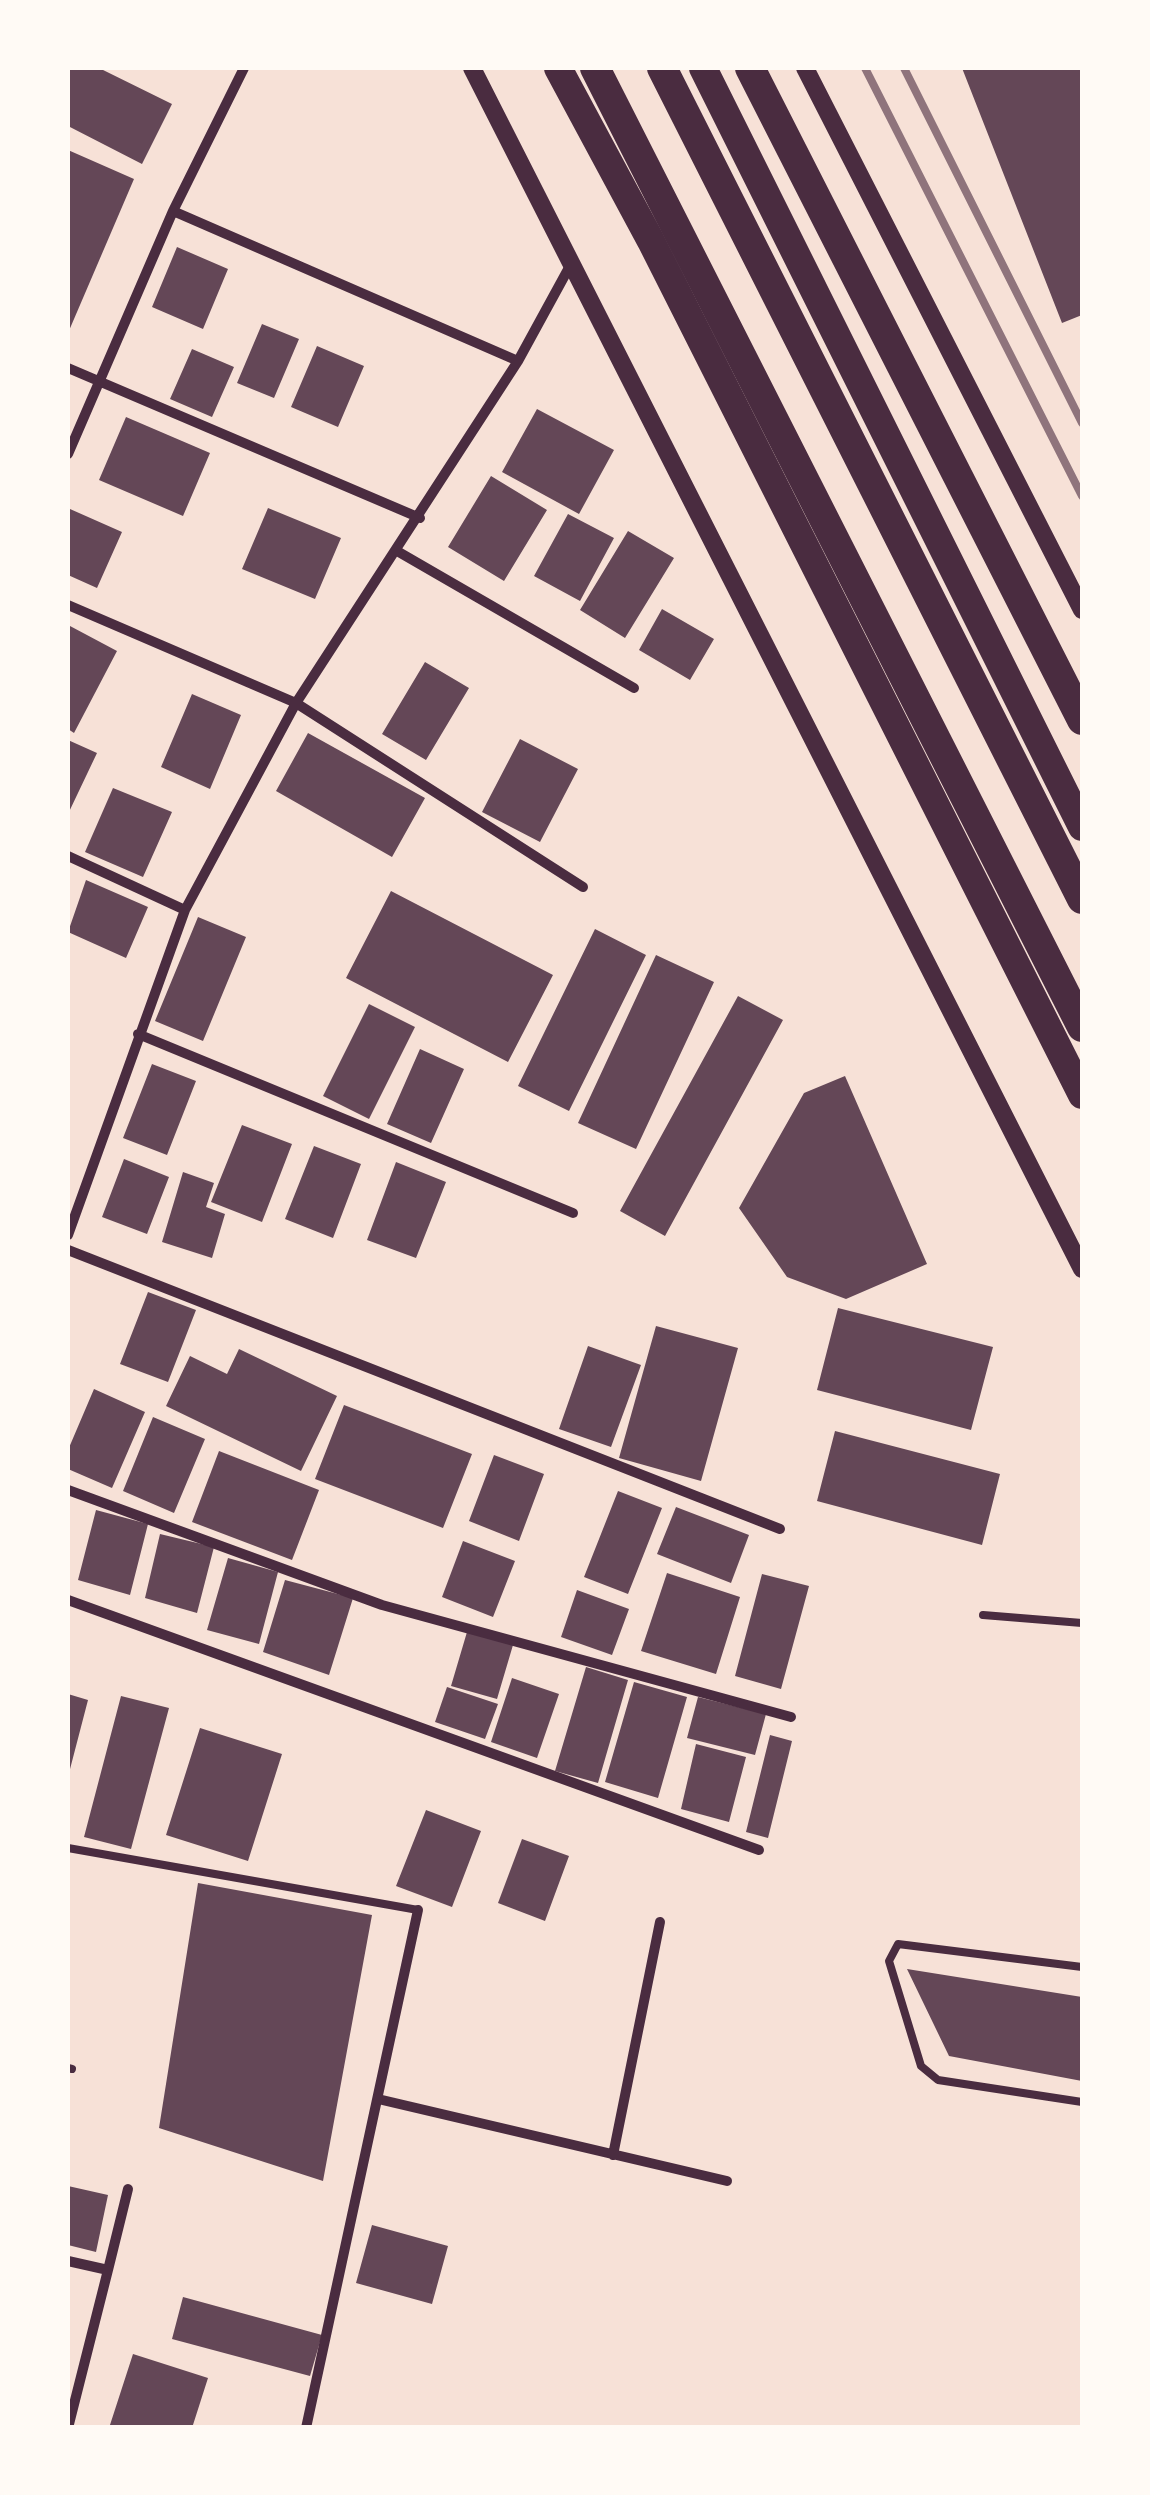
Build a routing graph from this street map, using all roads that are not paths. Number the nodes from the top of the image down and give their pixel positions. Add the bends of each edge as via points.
1 (244, 68) edge
2 (472, 68) edge
3 (558, 68) edge
4 (594, 68) edge
5 (662, 68) edge
6 (703, 68) edge
7 (750, 68) edge
8 (805, 68) edge
9 (173, 211) junction
10 (572, 263) junction
11 (518, 361) junction
12 (68, 368) edge
13 (102, 383) junction
14 (68, 454) edge
15 (420, 518) junction
16 (398, 551) junction
17 (1080, 601) edge
18 (68, 605) edge
19 (634, 688) dead end
20 (296, 703) junction
21 (1082, 720) edge
22 (1082, 827) edge
23 (68, 856) edge
24 (582, 887) dead end
25 (1082, 899) edge
26 (184, 910) junction
27 (1082, 1027) edge
28 (138, 1034) junction
29 (1082, 1096) edge
30 (573, 1213) dead end
31 (68, 1235) edge
32 (68, 1250) edge
33 (1082, 1269) edge
34 (68, 1490) edge
35 (780, 1528) dead end
36 (68, 1600) edge
37 (983, 1615) dead end
38 (1082, 1623) edge
39 (791, 1716) dead end
40 (68, 1848) edge
41 (758, 1850) dead end
42 (418, 1910) joint
43 (660, 1922) dead end
44 (1082, 1967) edge
45 (378, 2099) junction
46 (1082, 2102) edge
47 (613, 2155) junction
48 (727, 2181) dead end
49 (128, 2188) dead end
50 (68, 2261) edge
51 (108, 2270) junction
52 (68, 2428) edge
53 (306, 2428) edge

1 - 9 street
2 - 10 street
3 - 29 highway
4 - 27 highway
5 - 25 highway
6 - 22 highway
7 - 21 highway
8 - 17 street
9 - 11 street
9 - 13 street
10 - 11 street
10 - 33 street
11 - 15 street
12 - 13 street
13 - 14 street
13 - 15 street
15 - 16 street
16 - 19 street
16 - 20 street
18 - 20 street
20 - 24 street
20 - 26 street
23 - 26 street
26 - 28 street
28 - 30 street
28 - 31 street
32 - 35 street
34 - 39 street via 382,1604
36 - 41 street
37 - 38 lane
40 - 42 lane
42 - 45 street
43 - 47 street
44 - 46 lane via 898,1944 889,1962 921,2066 938,2080
45 - 47 street
45 - 53 street
47 - 48 street
49 - 51 street
50 - 51 street
51 - 52 street

